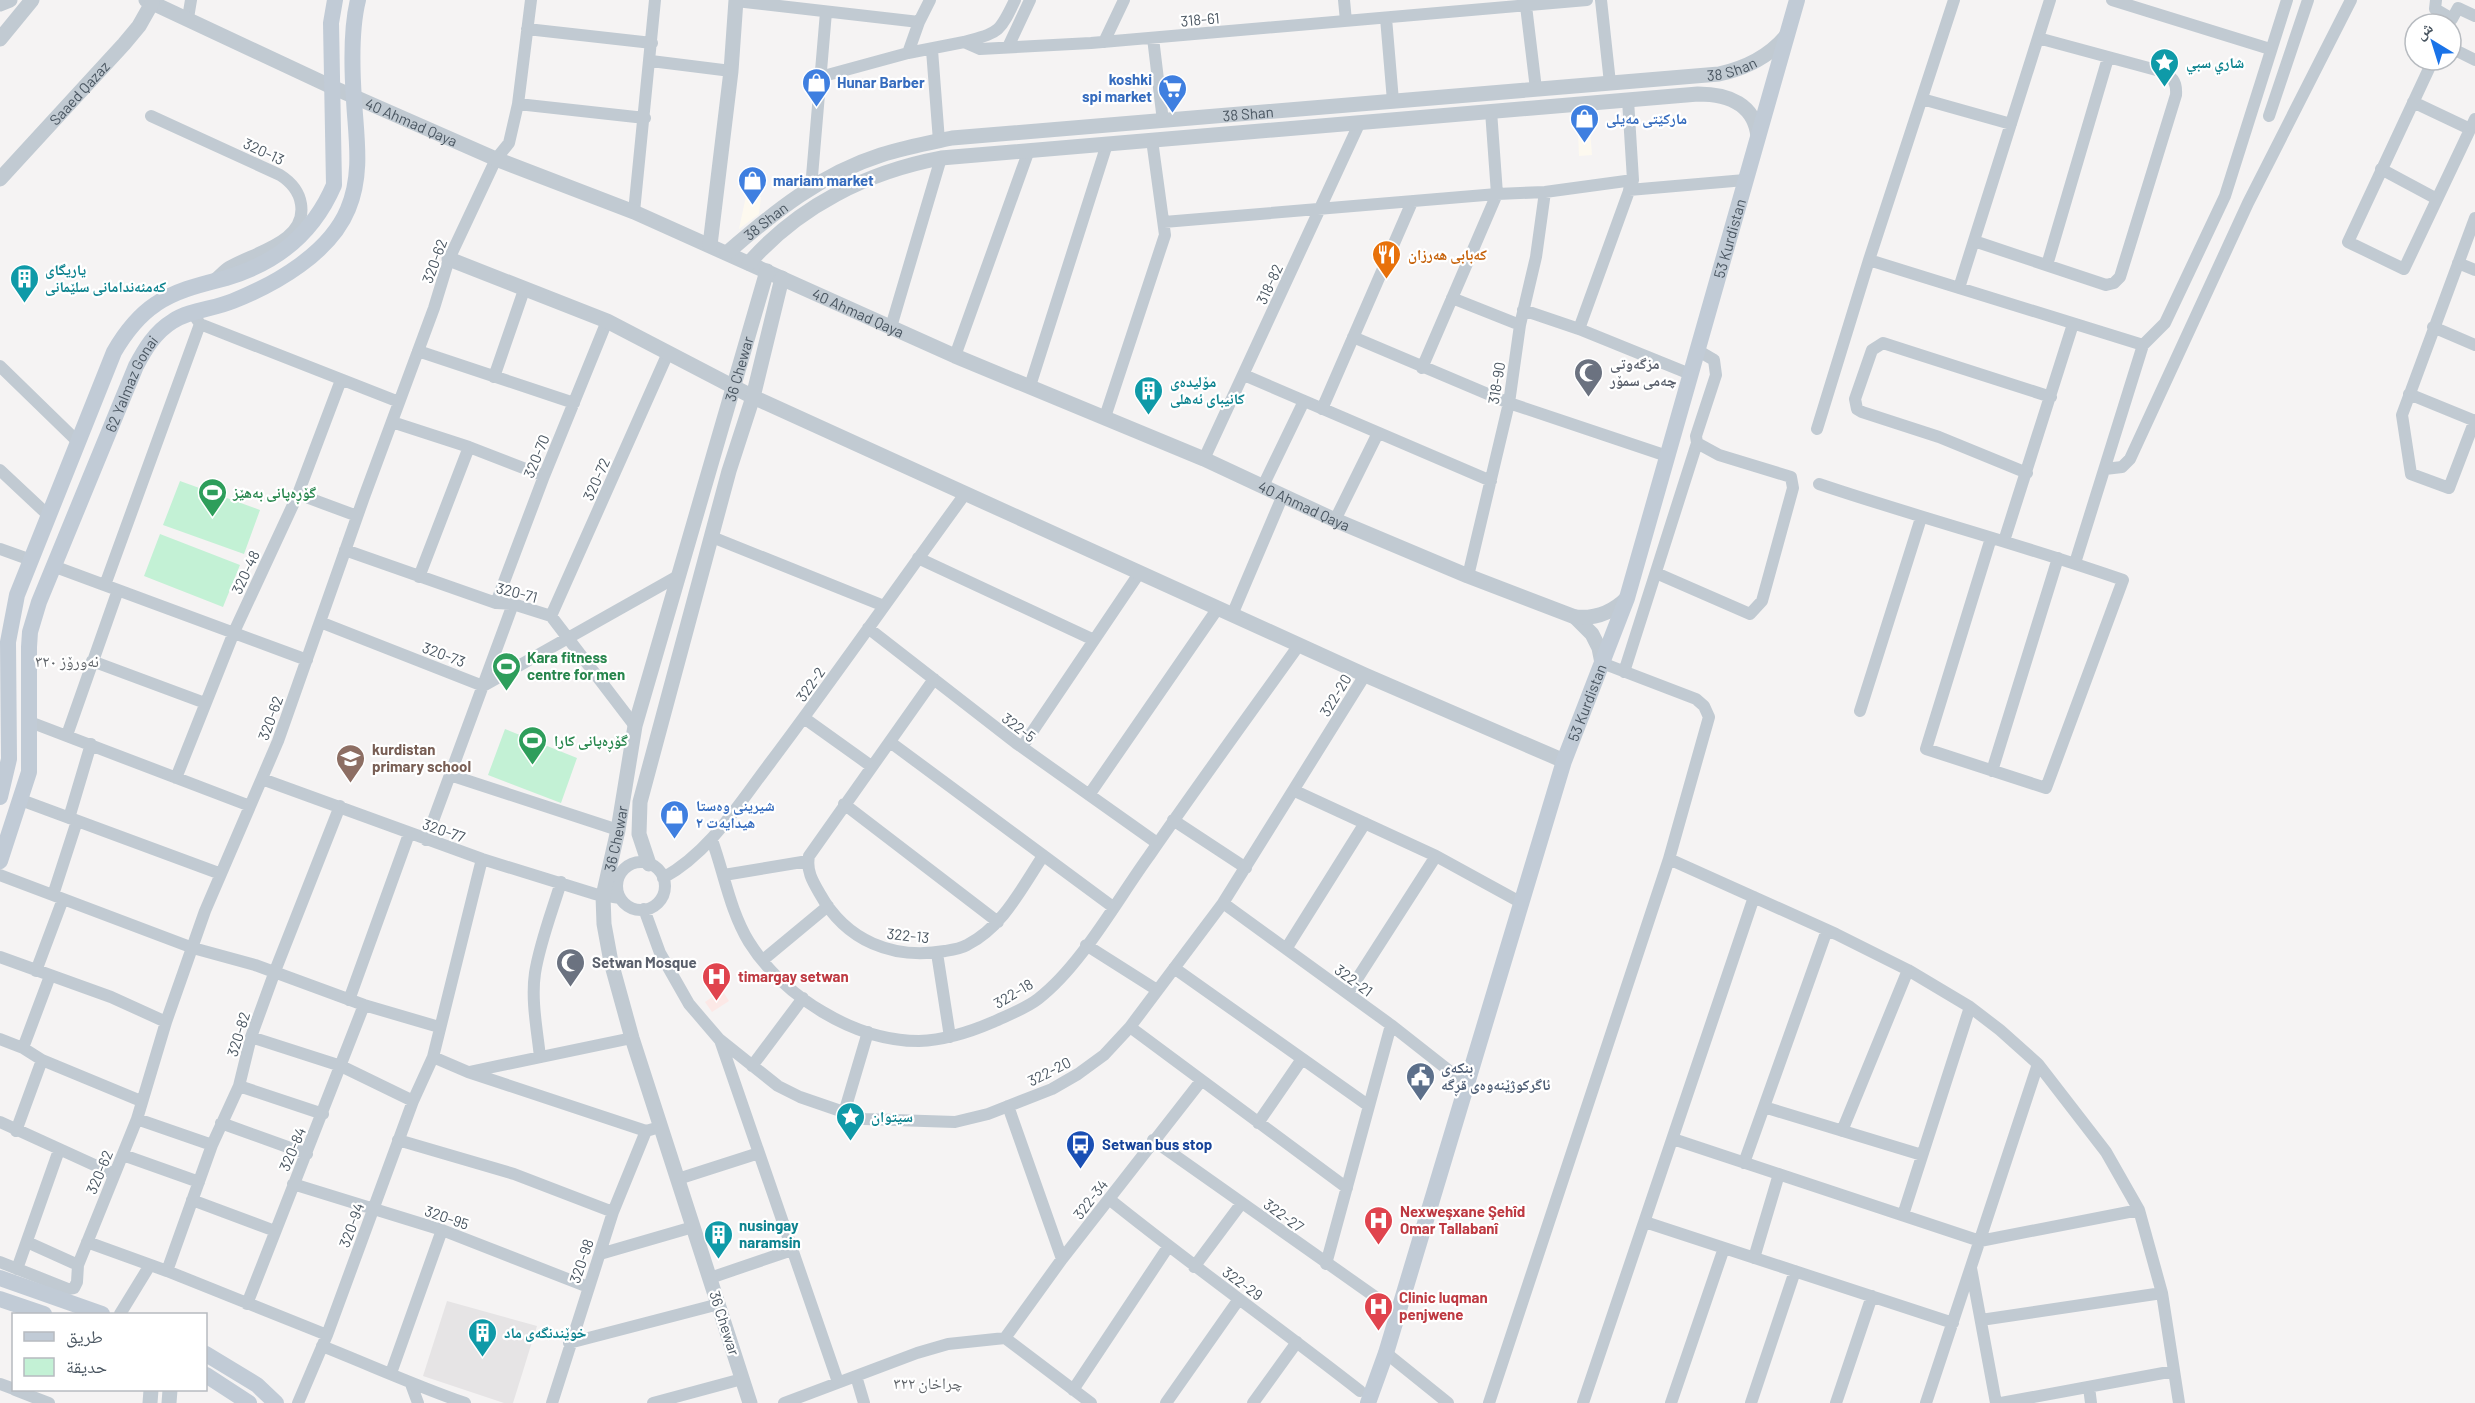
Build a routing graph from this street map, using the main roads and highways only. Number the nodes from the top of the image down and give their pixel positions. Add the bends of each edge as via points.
1 (334, 0) edge
2 (358, 0) edge
3 (1797, 0) edge
4 (30, 687) junction
5 (8, 688) junction
6 (3, 775) edge
7 (0, 797) edge
8 (0, 861) edge
9 (0, 1278) edge
10 (0, 1299) edge
11 (41, 1313) edge
12 (99, 1313) edge
13 (207, 1355) edge
14 (207, 1376) edge
15 (1366, 1398) edge
16 (249, 1403) edge
17 (276, 1403) edge

1 - 5 main road, 62 Yalmaz Gonai via 331,23 335,164 334,185 326,204 314,223 288,248 252,269 158,302 134,322 114,352 17,595 8,642
2 - 4 main road, 62 Yalmaz Gonai via 354,97 359,167 349,207 332,236 300,266 196,319 168,325 143,352 39,602 30,632
3 - 15 main road, 53 Kurdistan via 1627,598 1564,761 1386,1353
4 - 5 main road
4 - 8 main road, 62 Yalmaz Gonai via 29,772
5 - 6 main road, 62 Yalmaz Gonai via 9,759
6 - 7 main road, 62 Yalmaz Gonai
9 - 12 main road
10 - 11 main road
13 - 17 main road via 257,1385
14 - 16 main road

